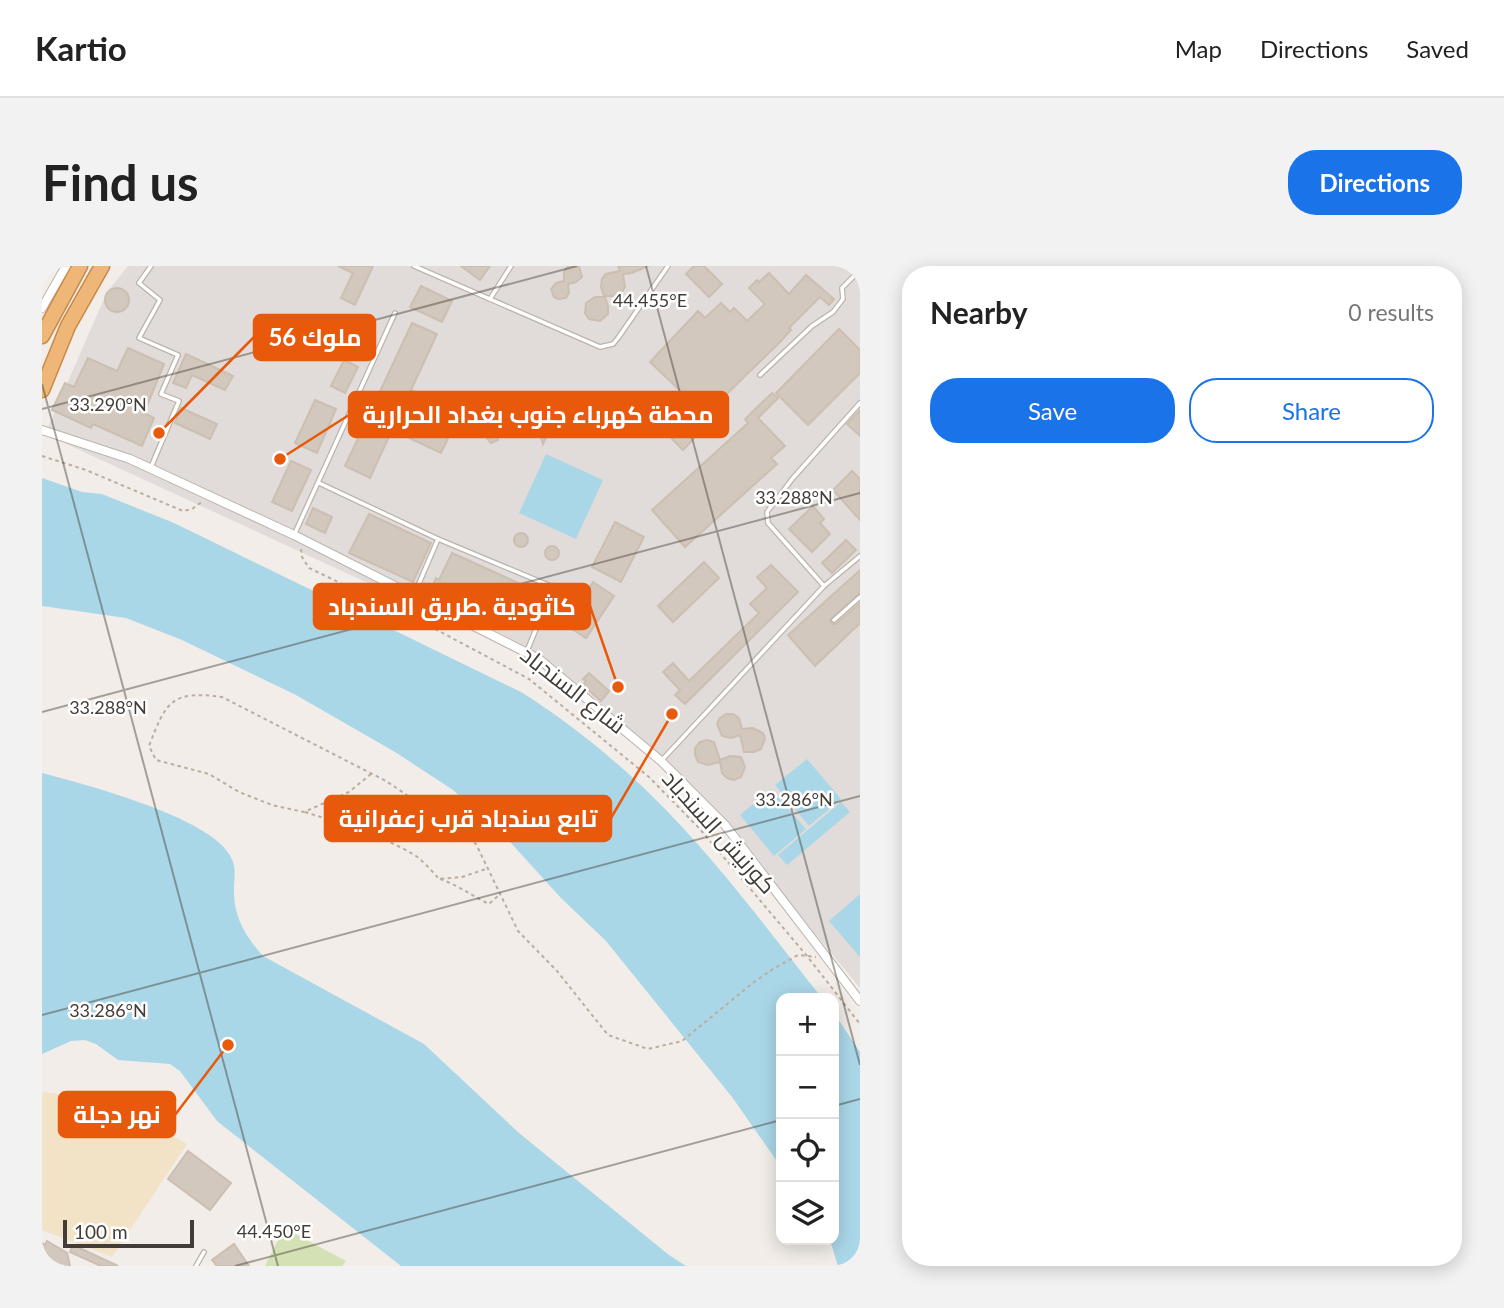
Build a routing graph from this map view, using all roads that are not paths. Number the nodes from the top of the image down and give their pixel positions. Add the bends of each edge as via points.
1 (66, 266) edge
2 (79, 266) edge
3 (102, 266) edge
4 (151, 266) edge
5 (414, 266) edge
6 (512, 266) edge
7 (668, 266) edge
8 (860, 270) edge
9 (489, 300) junction
10 (42, 308) edge
11 (395, 313) dead end
12 (42, 337) edge
13 (760, 375) dead end
14 (42, 390) edge
15 (860, 403) edge
16 (42, 430) edge
17 (150, 469) junction
18 (319, 482) junction
19 (297, 536) junction
20 (438, 539) junction
21 (860, 556) edge
22 (824, 586) junction
23 (414, 595) junction
24 (860, 597) edge
25 (834, 620) dead end
26 (527, 651) junction
27 (661, 761) junction
28 (860, 1001) edge
29 (204, 1252) dead end
30 (196, 1266) edge

1 - 10 street
2 - 12 highway
3 - 14 highway via 68,326
4 - 17 lane via 139,283 160,300 139,338 178,355 161,394 179,401
5 - 9 lane
6 - 9 lane
7 - 9 lane via 607,347
8 - 13 lane via 842,288 843,299 833,312 804,332
11 - 18 lane
15 - 22 lane via 766,512 768,523
16 - 17 street, شارع السندباد
17 - 19 street, شارع السندباد
18 - 19 lane
18 - 20 lane
19 - 23 street, شارع السندباد
20 - 23 lane
20 - 26 lane via 553,587
21 - 22 lane
22 - 27 lane
23 - 26 street, شارع السندباد
24 - 25 lane
26 - 27 street, شارع السندباد
27 - 28 street, شارع السندباد via 725,825
29 - 30 lane

